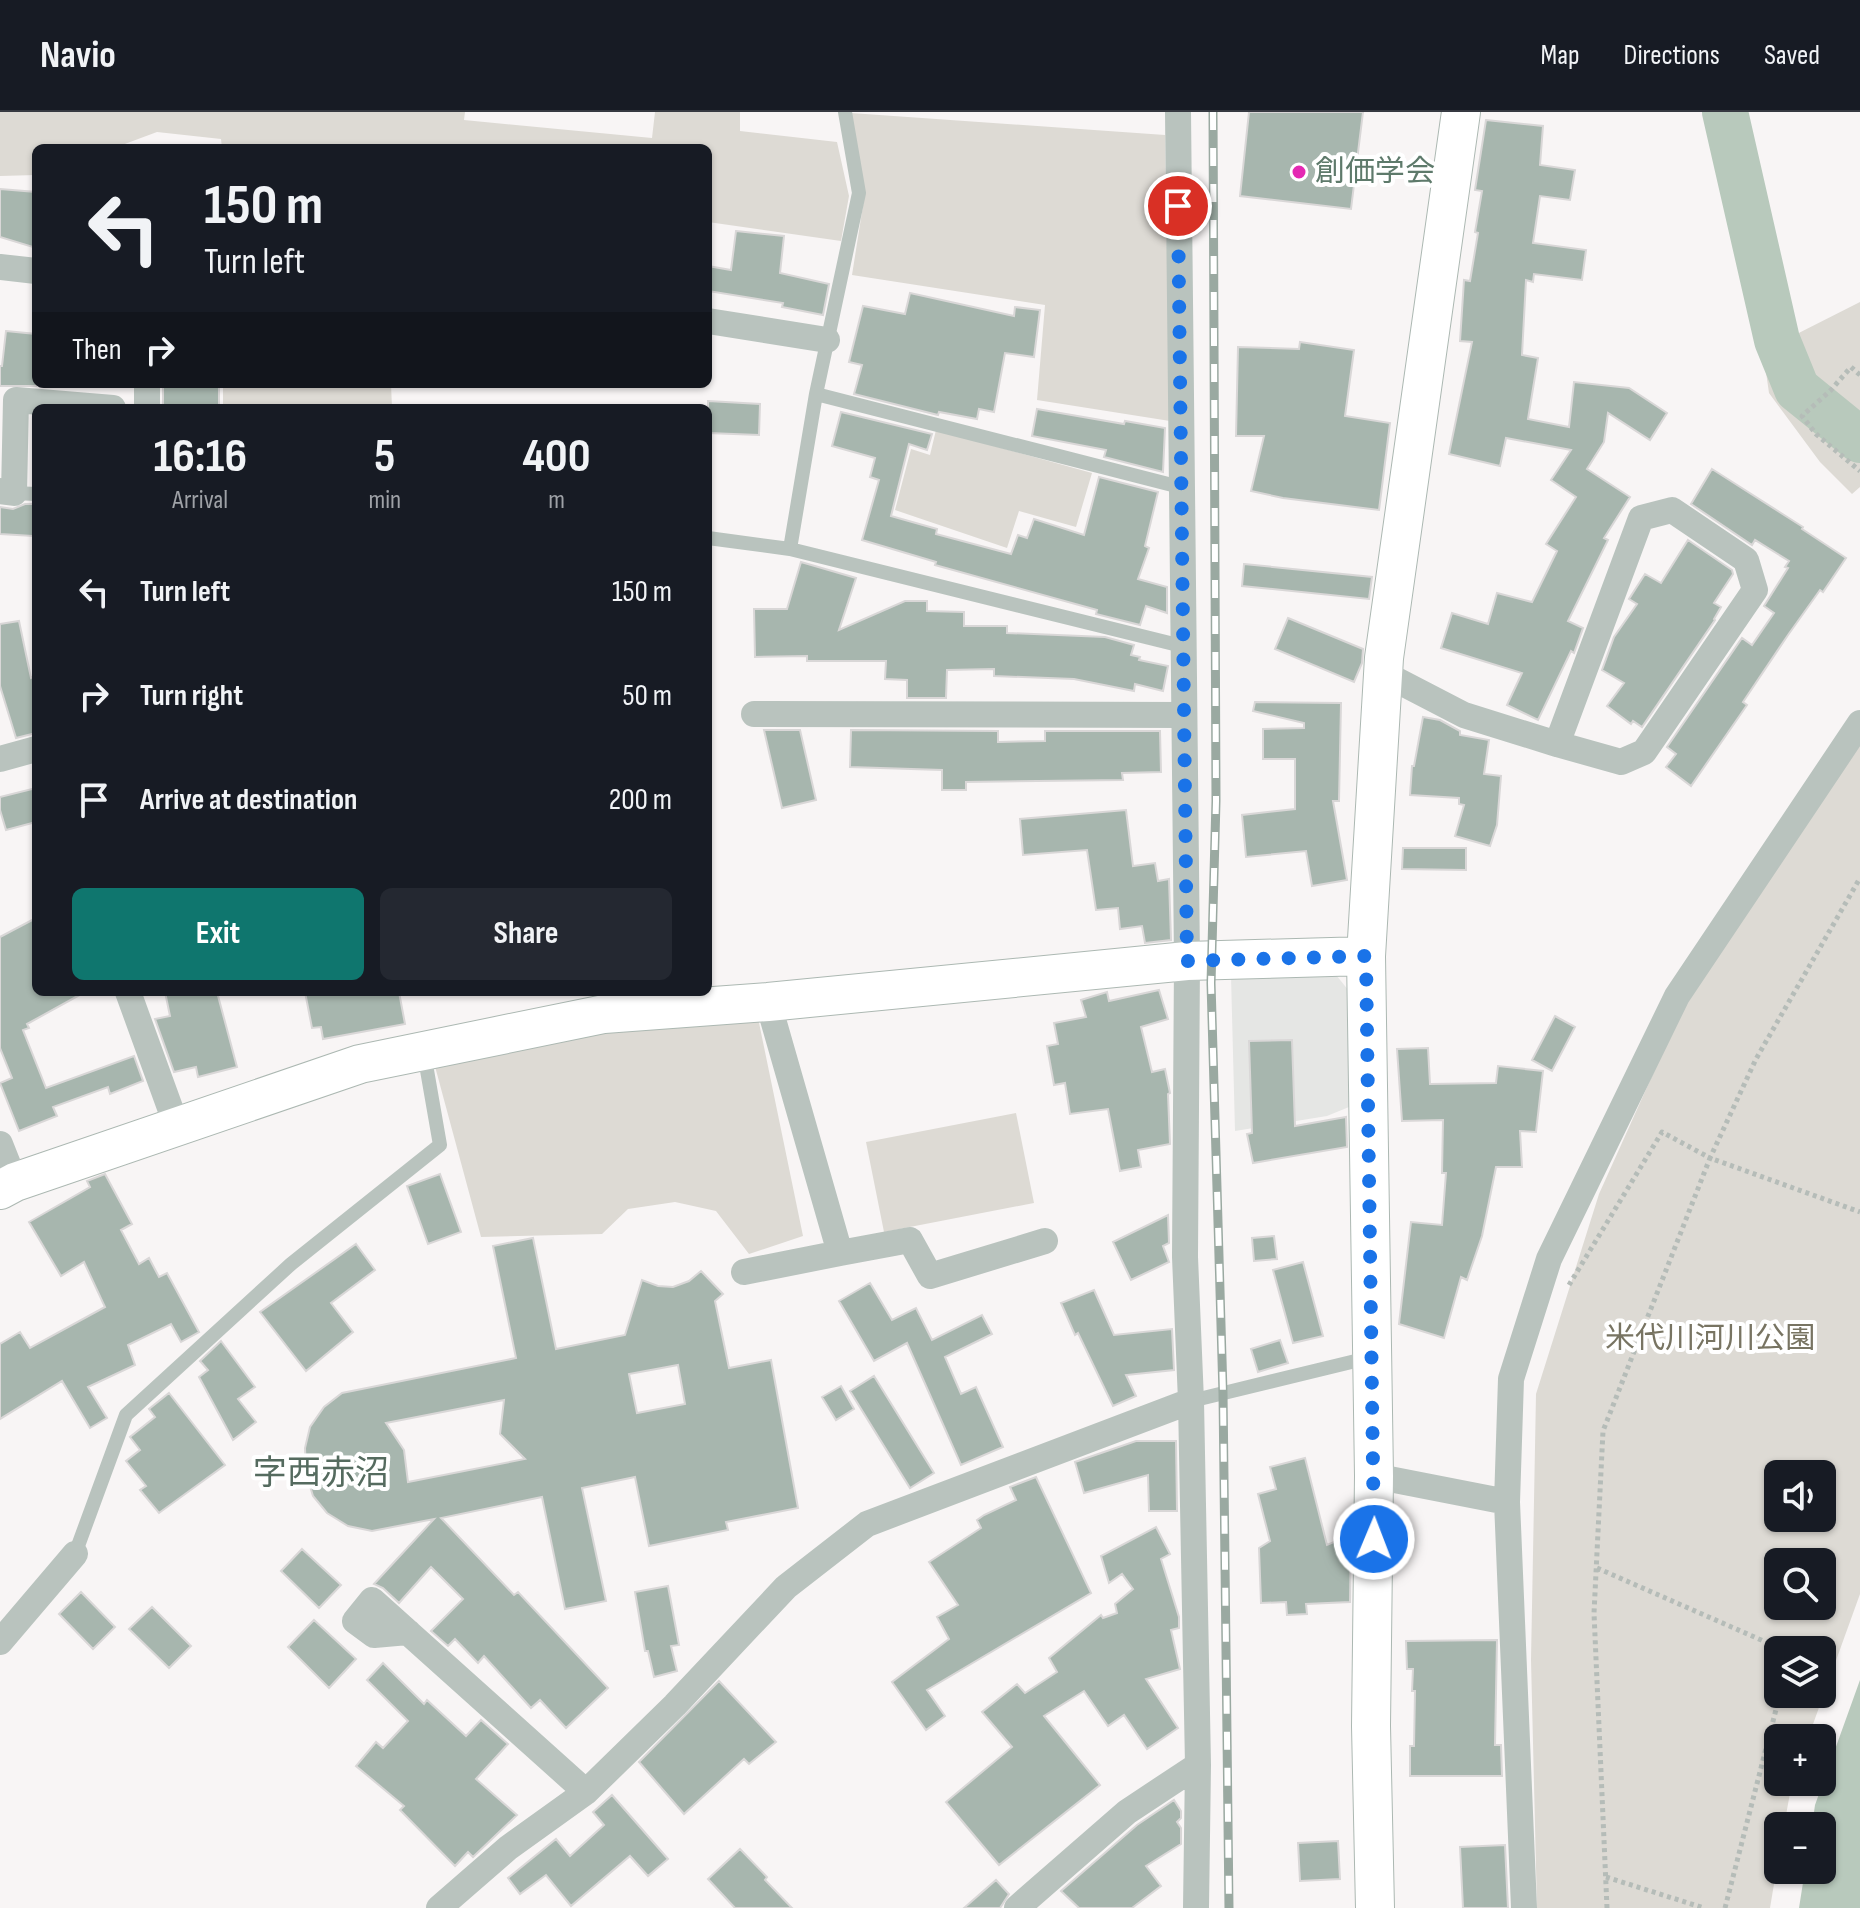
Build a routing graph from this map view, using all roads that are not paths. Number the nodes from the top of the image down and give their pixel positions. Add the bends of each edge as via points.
1 (845, 112) edge
2 (1178, 112) edge
3 (1461, 112) edge
4 (0, 267) edge
5 (32, 271) edge
6 (712, 322) edge
7 (827, 340) junction
8 (816, 394) junction
9 (64, 404) edge
10 (1180, 487) junction
11 (17, 493) edge
12 (712, 539) edge
13 (790, 549) junction
14 (1182, 646) junction
15 (1383, 673) junction
16 (754, 714) dead end
17 (1183, 715) junction
18 (1860, 723) edge
19 (1557, 744) junction
20 (32, 750) edge
21 (0, 759) edge
22 (1366, 956) junction
23 (1187, 961) junction
24 (129, 996) edge
25 (768, 1002) junction
26 (602, 1003) edge
27 (423, 1049) junction
28 (177, 1127) junction
29 (0, 1144) edge
30 (8, 1186) edge
31 (1045, 1241) dead end
32 (840, 1253) junction
33 (744, 1272) dead end
34 (1372, 1357) junction
35 (1191, 1401) junction
36 (1374, 1476) junction
37 (1507, 1502) junction
38 (75, 1554) joint
39 (408, 1632) dead end
40 (0, 1642) edge
41 (1198, 1765) junction
42 (586, 1792) junction
43 (439, 1908) edge
44 (1017, 1908) edge
45 (1196, 1908) edge
46 (1375, 1908) edge
47 (1524, 1908) edge

1 - 7 lane via 859,193
2 - 10 street
3 - 15 street
4 - 5 street
6 - 7 street
7 - 8 lane
8 - 10 lane
8 - 13 lane
9 - 11 street via 16,400
10 - 14 street
12 - 13 lane
13 - 14 lane
14 - 17 street
15 - 19 street via 1464,715
15 - 22 street
16 - 17 street
17 - 23 street
18 - 37 street via 1677,996 1549,1259 1511,1379
19 - 19 street via 1621,762 1644,752 1755,590 1746,560 1672,510 1641,518
20 - 21 street
22 - 23 street
22 - 34 street
23 - 25 street
23 - 35 street via 1185,1257
24 - 28 street
25 - 26 street
25 - 32 street
26 - 27 street
27 - 28 street via 346,1068
27 - 38 lane via 440,1145 291,1264 126,1415
28 - 30 street
29 - 30 street
31 - 32 street via 930,1276 910,1240
32 - 33 street
34 - 35 lane
34 - 36 street
35 - 41 street
35 - 42 street via 867,1524 786,1587
36 - 37 street
36 - 46 street
37 - 47 street
38 - 40 street
39 - 42 street
41 - 44 street via 1127,1812
41 - 45 street
42 - 43 street via 508,1848

